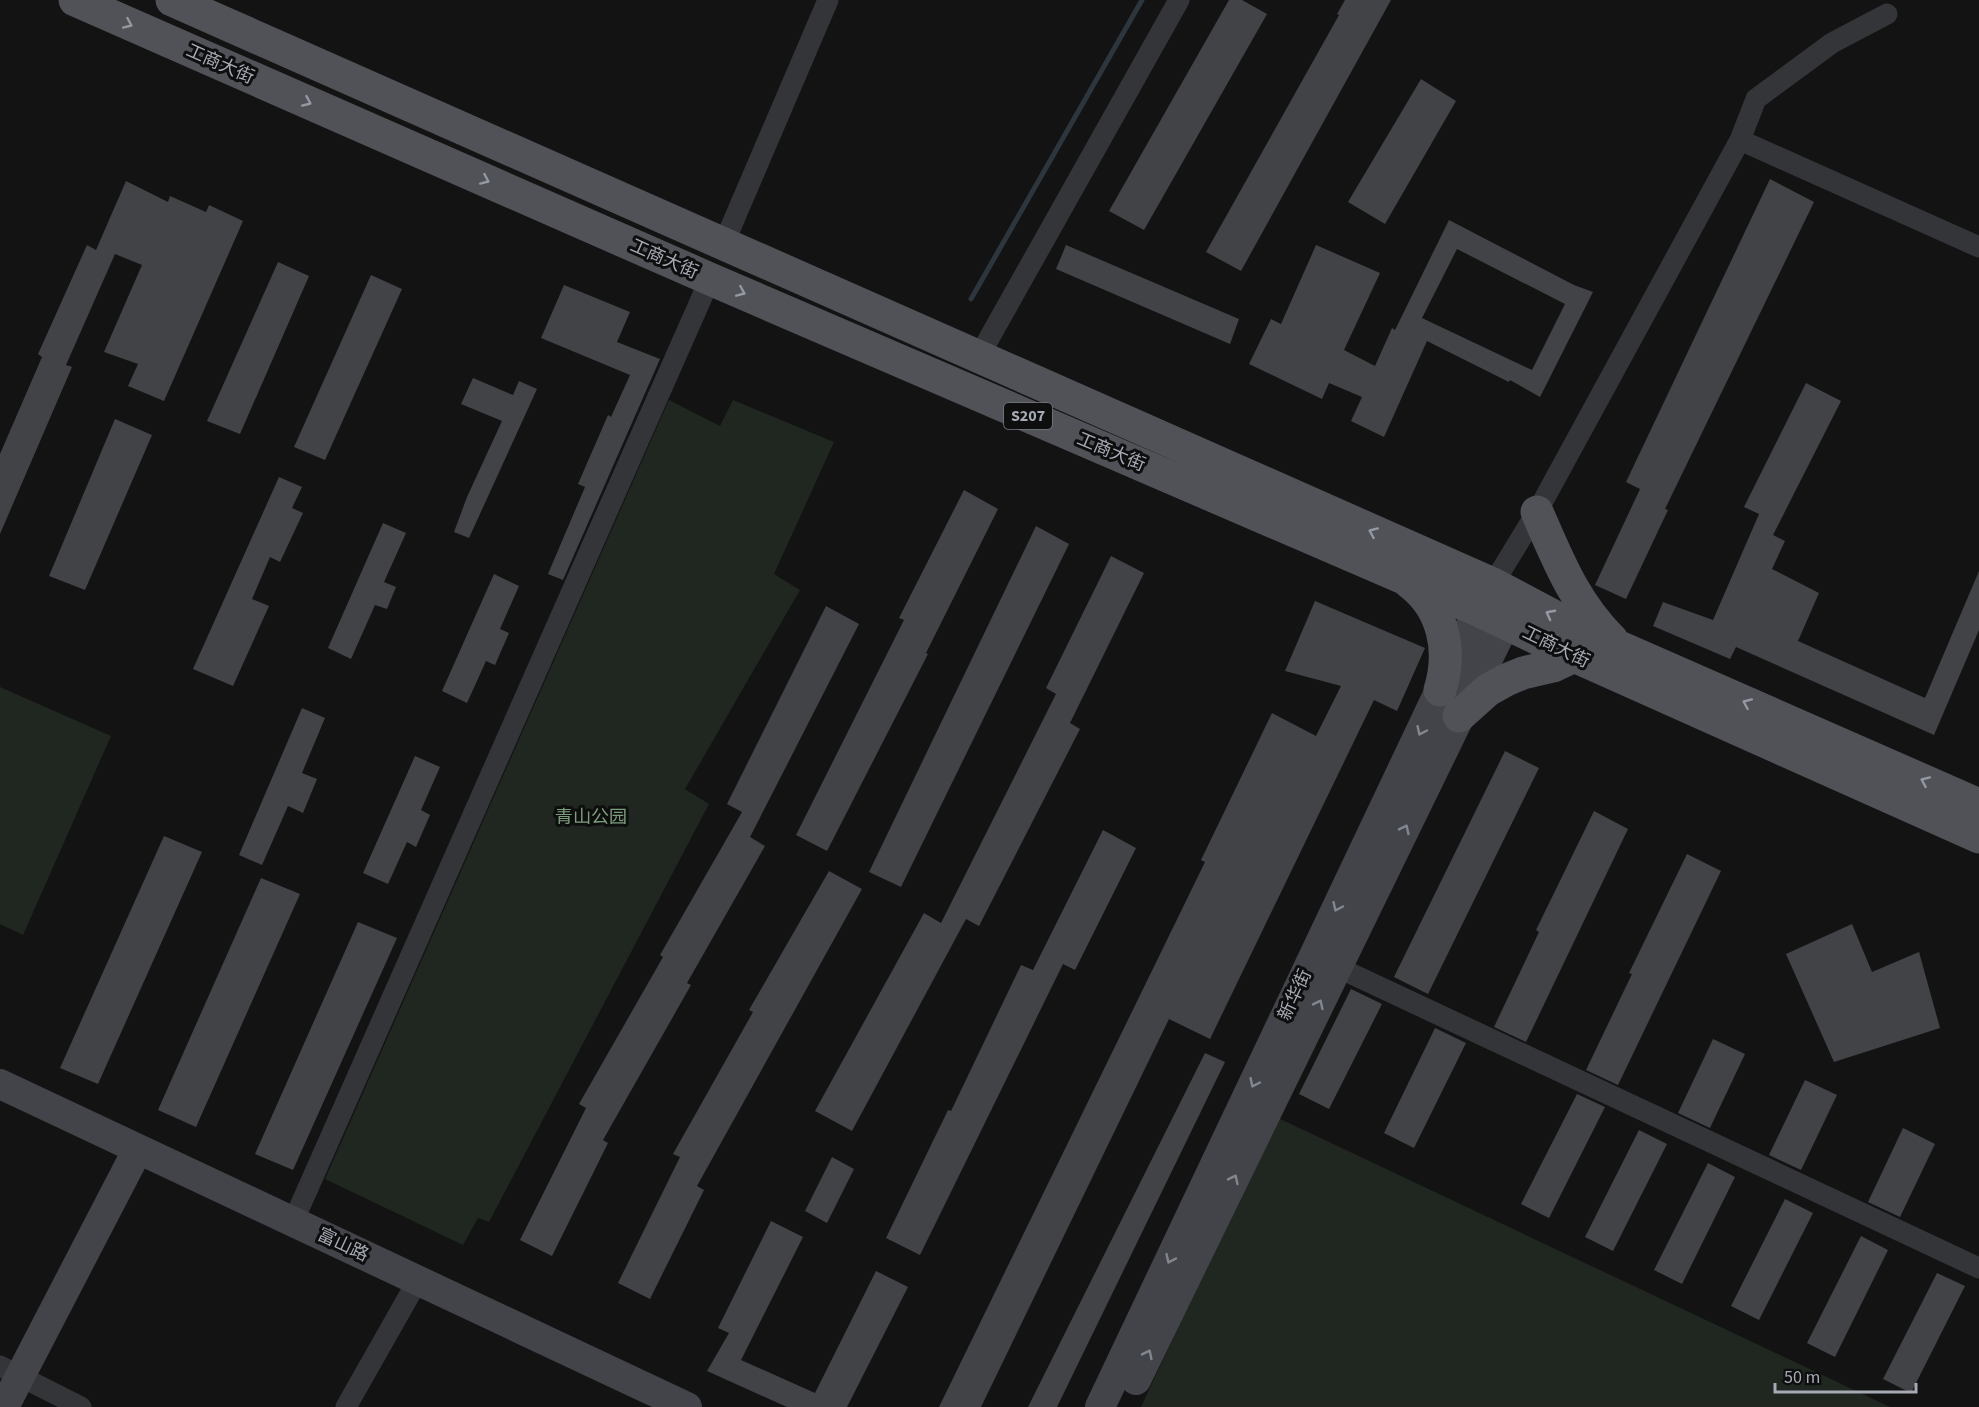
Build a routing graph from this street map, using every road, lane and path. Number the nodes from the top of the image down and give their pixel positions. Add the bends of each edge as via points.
1 (75, 0) edge
2 (172, 0) edge
3 (828, 0) edge
4 (1179, 0) edge
5 (1887, 14) dead end
6 (1740, 140) junction
7 (724, 243) junction
8 (1979, 247) edge
9 (710, 279) junction
10 (978, 358) junction
11 (1537, 512) junction
12 (1400, 576) junction
13 (1499, 604) junction
14 (1620, 648) junction
15 (1574, 656) junction
16 (1440, 690) junction
17 (1459, 716) junction
18 (1979, 805) edge
19 (1979, 837) edge
20 (1337, 968) junction
21 (0, 1084) edge
22 (138, 1149) junction
23 (293, 1222) junction
24 (1979, 1268) edge
25 (418, 1280) junction
26 (10, 1371) edge
27 (4, 1407) edge
28 (81, 1407) edge
29 (346, 1407) edge
30 (687, 1407) edge
31 (1100, 1407) edge
32 (1123, 1407) edge

1 -> 9 main road, 工商大街 / S207
2 - 7 main road, 工商大街 / S207
3 - 7 street
4 - 10 street
5 - 6 street via 1832,43 1756,99
6 - 8 street
6 - 11 street
7 - 10 main road, 工商大街 / S207
9 -> 12 main road, 工商大街 / S207
9 - 23 street
13 -> 10 main road, 工商大街 / S207
11 - 13 street
11 - 14 main road via 1572,589
12 - 13 main road, 工商大街 / S207
12 - 16 main road via 1432,607 1443,634 1446,662
14 -> 13 main road, 工商大街 / S207 via 1574,627
13 - 15 main road, 工商大街 / S207
13 - 16 street, 新华街
13 - 17 street, 新华街
18 -> 14 main road, 工商大街 / S207
15 - 17 main road via 1506,680 1488,690
15 - 19 main road, 工商大街 / S207
16 -> 31 street, 新华街
20 -> 17 street, 新华街
20 - 24 street
32 -> 20 street, 新华街
21 - 22 street, 富山路
22 - 23 street, 富山路
22 - 26 street
23 - 25 street, 富山路
25 - 29 street
25 - 30 street, 富山路
26 - 27 street
26 - 28 street

